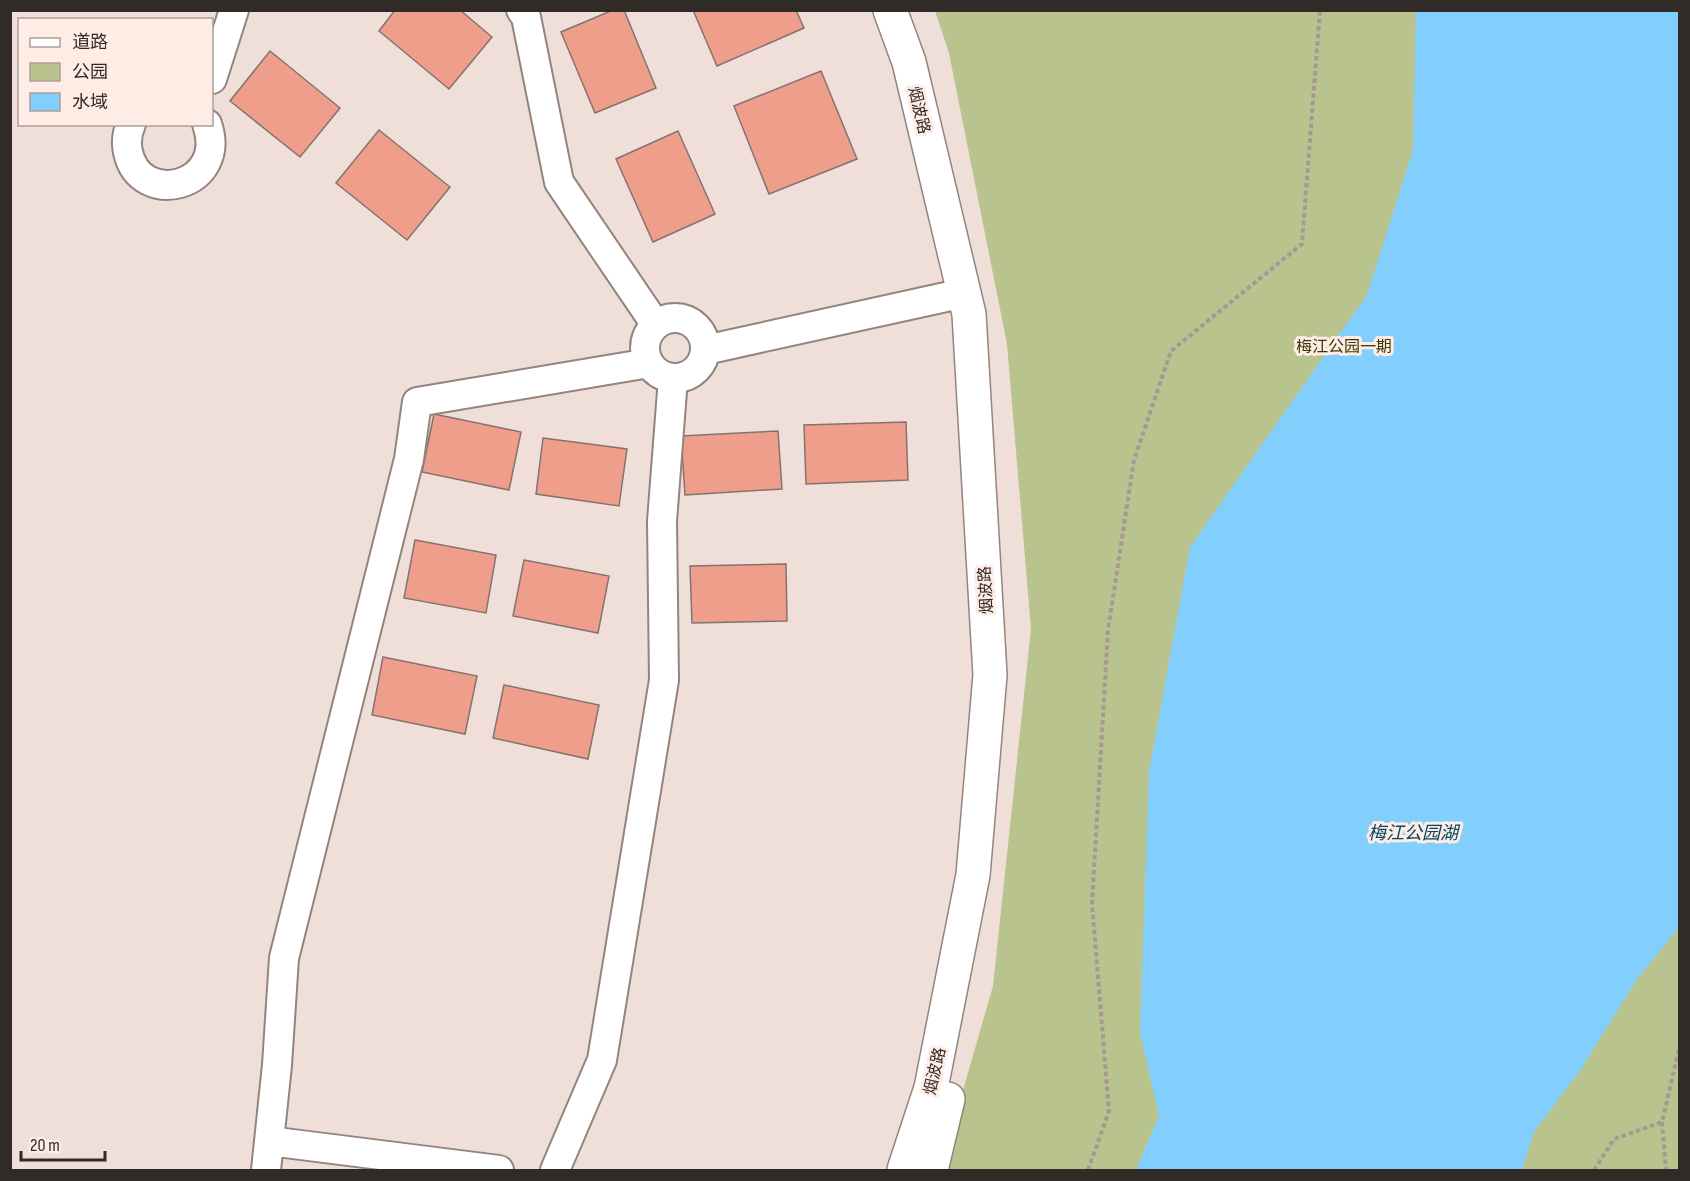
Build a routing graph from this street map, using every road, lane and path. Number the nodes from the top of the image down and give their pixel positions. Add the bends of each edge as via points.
1 (234, 10) edge
2 (521, 10) edge
3 (890, 10) edge
4 (904, 10) edge
5 (1320, 10) edge
6 (213, 76) edge
7 (130, 126) edge
8 (208, 126) edge
9 (964, 293) junction
10 (656, 325) junction
11 (705, 350) junction
12 (649, 363) junction
13 (673, 378) junction
14 (1680, 1045) edge
15 (1662, 1122) junction
16 (269, 1141) junction
17 (266, 1170) edge
18 (499, 1170) edge
19 (555, 1170) edge
20 (904, 1170) edge
21 (931, 1170) edge
22 (1088, 1170) edge
23 (1594, 1170) edge
24 (1666, 1170) edge

1 - 6 street
2 - 10 street via 526,17 559,182
3 - 9 main road, 烟波路 via 909,62
4 - 21 main road, 烟波路 via 954,156 989,315 1008,620 1005,744 973,981
5 - 22 path via 1302,244 1171,351 1134,460 1108,630 1092,904 1109,1111
7 - 8 street via 129,159 137,171 149,180 176,185 198,174 206,163 211,138
9 - 11 street
9 - 20 main road, 烟波路 via 969,314 990,675 973,875 931,1088
10 - 11 street via 675,318 686,320 701,332
10 - 12 street via 645,342
11 - 13 street via 703,360 691,374
12 - 13 street via 664,376
12 - 16 street via 417,402 409,459 284,958
13 - 19 street via 662,521 664,680 602,1060
14 - 15 path
15 - 23 path via 1614,1139
15 - 24 path
16 - 17 street
16 - 18 street

